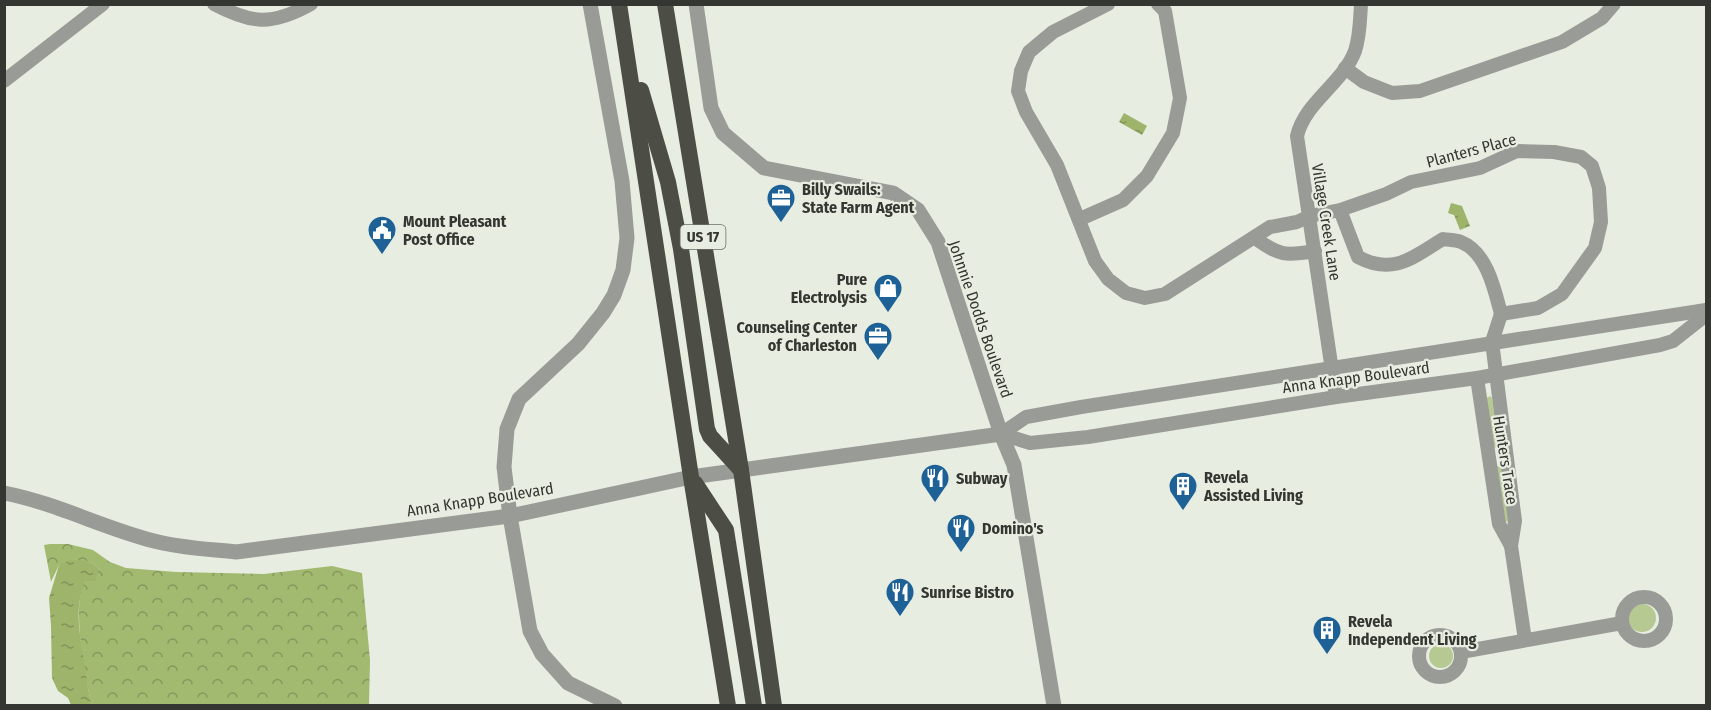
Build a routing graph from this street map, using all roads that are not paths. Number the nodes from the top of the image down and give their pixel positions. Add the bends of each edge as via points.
1 (103, 4) edge
2 (214, 4) edge
3 (311, 4) edge
4 (591, 4) edge
5 (619, 4) edge
6 (665, 4) edge
7 (696, 4) edge
8 (1108, 4) edge
9 (1158, 4) edge
10 (1361, 4) edge
11 (1614, 4) edge
12 (622, 26) junction
13 (1345, 68) junction
14 (4, 81) edge
15 (1340, 210) junction
16 (1310, 216) junction
17 (1080, 219) junction
18 (1255, 238) junction
19 (1315, 251) junction
20 (1707, 312) edge
21 (1502, 314) junction
22 (1492, 342) junction
23 (1331, 367) junction
24 (1495, 375) junction
25 (1477, 378) junction
26 (1336, 397) junction
27 (1001, 434) junction
28 (741, 470) junction
29 (691, 477) junction
30 (4, 493) edge
31 (510, 516) junction
32 (1511, 546) junction
33 (1622, 623) dead end
34 (1525, 640) junction
35 (1461, 652) dead end
36 (615, 705) edge
37 (728, 705) edge
38 (754, 705) edge
39 (774, 705) edge
40 (1054, 705) edge

1 - 14 street
2 - 3 street via 252,21 276,19
4 - 31 street via 622,181 627,238 623,270 614,295 597,321 519,399 507,429 504,467
5 - 12 highway, US 17
6 - 28 highway, US 17
7 - 27 street, Johnnie Dodds Boulevard via 711,108 723,133 764,168 893,193 918,210 938,242
8 - 17 street, Planters Place via 1053,32 1029,52 1018,91
9 - 17 street via 1165,11 1179,98 1173,133 1147,176 1123,200
10 - 13 street, Village Creek Lane via 1354,52
11 - 13 street via 1602,18 1562,42 1420,91 1392,93 1364,82
12 - 28 highway via 668,182 707,429
12 - 29 highway, US 17
13 - 16 street, Village Creek Lane via 1298,129
15 - 16 street, Planters Place
15 - 21 street via 1358,257 1366,261 1404,263 1443,239 1462,242 1490,273
15 - 21 street, Planters Place via 1411,182 1480,168 1517,151 1581,157 1592,166 1599,188 1601,222 1595,248 1562,294 1538,308
16 - 18 street, Planters Place via 1270,227
16 - 19 street, Village Creek Lane
17 - 18 street, Planters Place via 1095,261 1108,279 1126,293 1145,298 1165,294
18 - 19 street via 1273,252 1288,256
19 - 23 street, Village Creek Lane
20 - 22 street, Anna Knapp Boulevard
20 - 24 street, Anna Knapp Boulevard via 1673,341 1660,345
21 - 22 street
22 - 23 street, Anna Knapp Boulevard
22 - 24 street, Hunters Trace
23 - 26 street, Village Creek Lane
23 - 27 street, Anna Knapp Boulevard via 1026,417
24 - 25 street, Anna Knapp Boulevard
24 - 32 street, Hunters Trace via 1515,521
25 - 26 street, Anna Knapp Boulevard
25 - 32 street, Hunters Trace via 1500,524
26 - 27 street, Anna Knapp Boulevard via 1041,442 1030,443
27 - 28 street, Anna Knapp Boulevard
27 - 40 street, Johnnie Dodds Boulevard via 1014,465
28 - 29 street, Anna Knapp Boulevard
28 - 39 highway, US 17
29 - 31 street, Anna Knapp Boulevard
29 - 37 highway, US 17
29 - 38 highway via 726,530
30 - 31 street, Anna Knapp Boulevard via 153,541 236,552
31 - 36 street via 530,631 542,654 568,682
32 - 34 street, Hunters Trace
33 - 34 street
34 - 35 street

